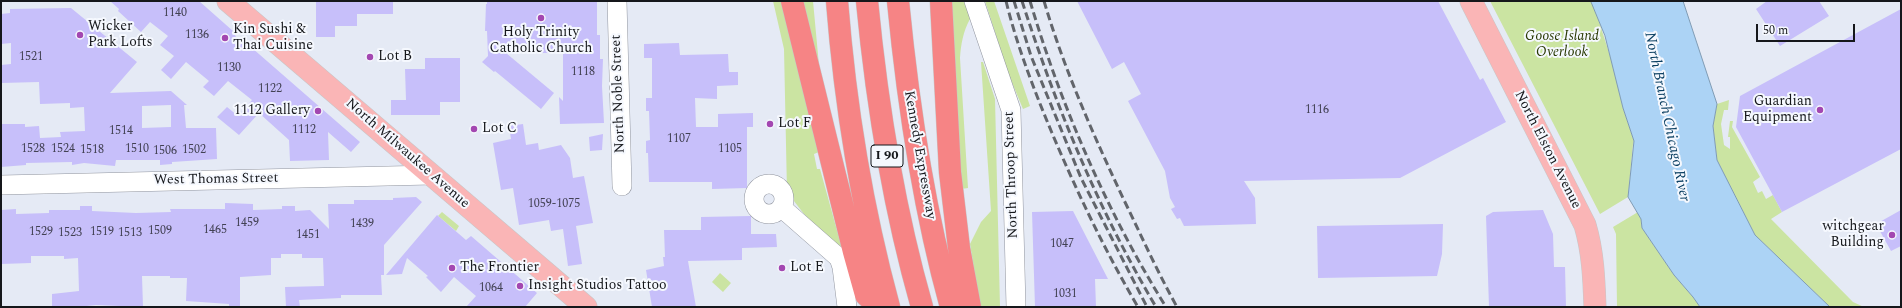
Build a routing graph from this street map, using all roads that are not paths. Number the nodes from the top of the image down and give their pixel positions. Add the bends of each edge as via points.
1 (228, 1) edge
2 (617, 1) edge
3 (792, 1) edge
4 (838, 1) edge
5 (867, 1) edge
6 (898, 1) edge
7 (941, 1) edge
8 (974, 1) edge
9 (1471, 1) edge
10 (431, 175) junction
11 (1, 185) edge
12 (622, 186) dead end
13 (782, 208) dead end
14 (586, 307) edge
15 (847, 307) edge
16 (879, 307) edge
17 (889, 307) edge
18 (922, 307) edge
19 (951, 307) edge
20 (970, 307) edge
21 (1016, 307) edge
22 (1595, 307) edge

1 - 10 main road, North Milwaukee Avenue
2 - 12 street, North Noble Street
3 - 16 highway via 866,295
4 - 17 highway, I 90 via 848,99 861,179
5 - 18 highway, I 90 via 888,163 899,220
6 - 19 highway, Kennedy Expressway / I 90 via 914,142
7 - 20 highway via 950,172 959,248
8 - 21 street, North Throop Street via 1011,110
9 - 22 main road, North Elston Avenue via 1585,225 1590,239 1594,270
10 - 11 street, West Thomas Street
10 - 14 main road, North Milwaukee Avenue
13 - 15 street via 839,258

